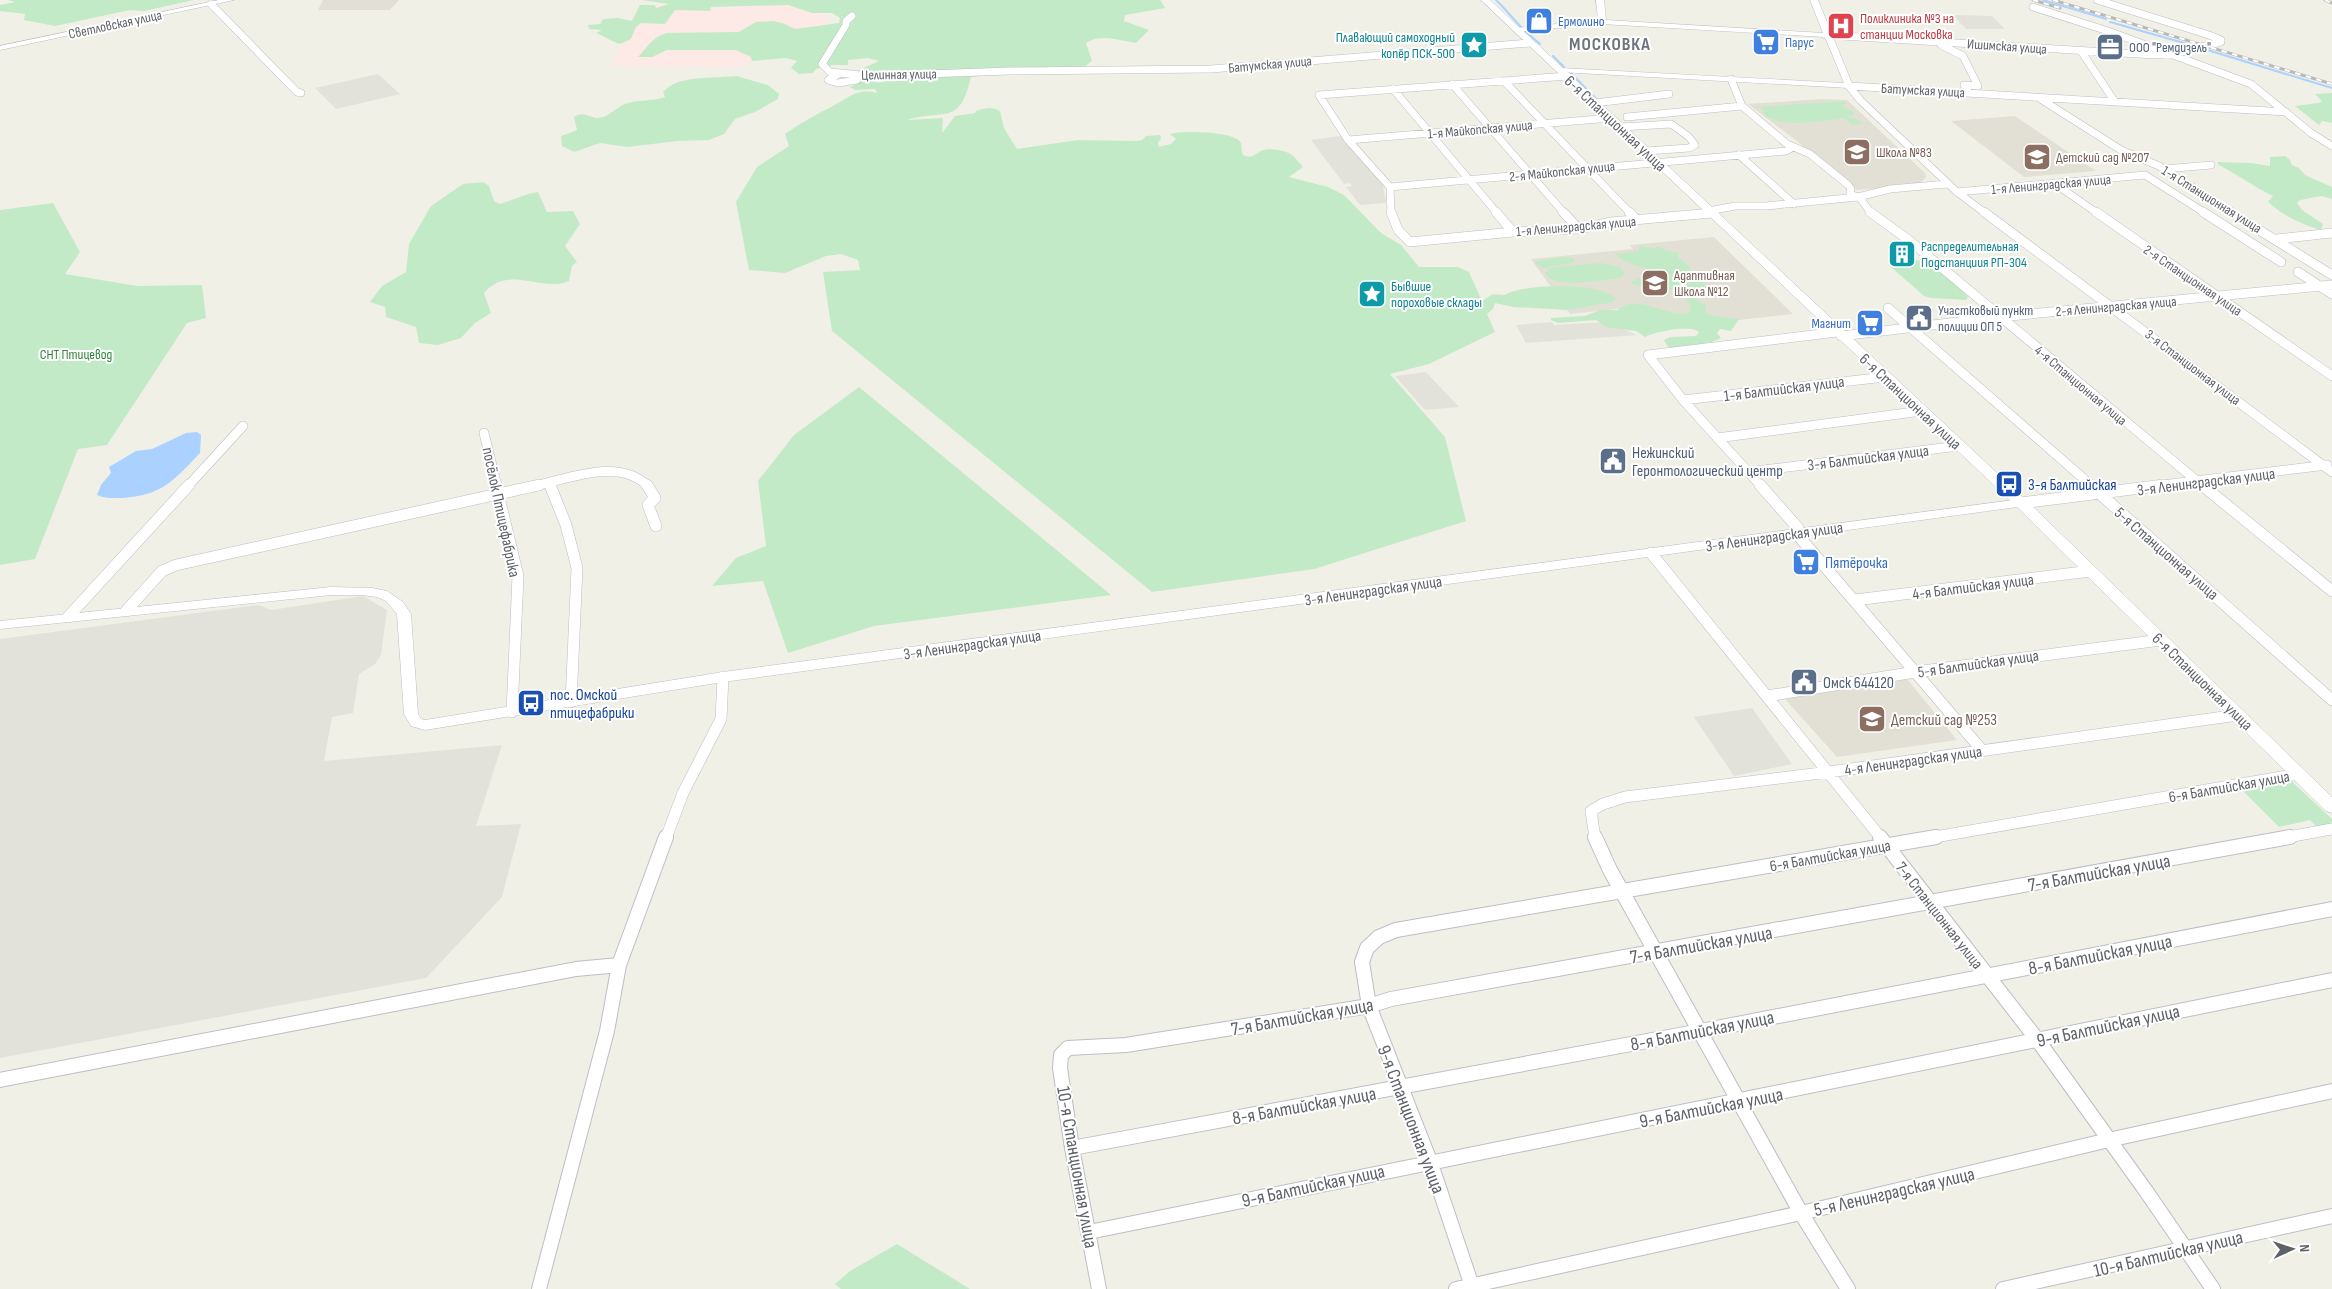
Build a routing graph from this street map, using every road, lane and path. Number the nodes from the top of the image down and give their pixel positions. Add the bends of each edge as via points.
1 (230, 0) edge
2 (1485, 0) edge
3 (1600, 0) edge
4 (1814, 0) edge
5 (2097, 0) edge
6 (220, 1) edge
7 (211, 4) junction
8 (2033, 7) dead end
9 (852, 16) dead end
10 (1602, 22) junction
11 (1516, 30) junction
12 (1826, 35) junction
13 (1933, 41) junction
14 (1530, 43) junction
15 (0, 48) edge
16 (2081, 51) junction
17 (2168, 55) junction
18 (1038, 70) joint
19 (1564, 73) junction
20 (839, 74) junction
21 (871, 76) junction
22 (1731, 79) junction
23 (1504, 81) junction
24 (1452, 84) junction
25 (1849, 86) junction
26 (1393, 89) junction
27 (1968, 93) junction
28 (301, 94) dead end
29 (1669, 94) dead end
30 (2037, 97) junction
31 (2115, 102) junction
32 (1595, 103) junction
33 (1742, 106) junction
34 (2286, 112) junction
35 (1626, 116) dead end
36 (1611, 118) junction
37 (1545, 123) junction
38 (1621, 127) junction
39 (1489, 128) junction
40 (1431, 134) junction
41 (1348, 140) junction
42 (2332, 146) edge
43 (1793, 147) junction
44 (1646, 152) junction
45 (1739, 155) junction
46 (1658, 162) junction
47 (2211, 165) dead end
48 (1589, 169) junction
49 (2164, 170) junction
50 (1528, 175) junction
51 (2146, 175) joint
52 (1470, 180) junction
53 (2054, 183) junction
54 (1947, 184) junction
55 (1390, 187) junction
56 (1957, 192) junction
57 (1858, 197) junction
58 (1794, 204) junction
59 (1710, 212) junction
60 (2242, 218) junction
61 (1637, 220) junction
62 (2217, 221) junction
63 (1579, 229) junction
64 (1513, 232) junction
65 (2332, 233) edge
66 (2277, 239) junction
67 (2281, 262) dead end
68 (2298, 272) dead end
69 (2332, 275) edge
70 (2319, 285) junction
71 (2332, 285) edge
72 (2332, 294) edge
73 (2216, 296) junction
74 (2112, 306) junction
75 (1888, 308) dead end
76 (1999, 317) junction
77 (1910, 328) junction
78 (1839, 334) junction
79 (2332, 376) edge
80 (1885, 377) junction
81 (1683, 400) junction
82 (1922, 411) junction
83 (243, 426) dead end
84 (484, 433) dead end
85 (1717, 438) junction
86 (1959, 446) junction
87 (2329, 467) edge
88 (1747, 472) junction
89 (2199, 483) junction
90 (550, 484) junction
91 (500, 494) junction
92 (2100, 495) junction
93 (2021, 503) junction
94 (656, 526) dead end
95 (1796, 533) junction
96 (1652, 553) junction
97 (2091, 571) junction
98 (2332, 591) edge
99 (1855, 600) junction
100 (126, 611) junction
101 (68, 617) junction
102 (0, 625) edge
103 (2161, 640) junction
104 (1915, 672) junction
105 (723, 677) junction
106 (1767, 696) junction
107 (2332, 700) edge
108 (571, 702) junction
109 (512, 712) junction
110 (2238, 715) junction
111 (1981, 749) junction
112 (1829, 772) junction
113 (2298, 774) junction
114 (2332, 807) edge
115 (2332, 829) edge
116 (1886, 846) junction
117 (1621, 890) junction
118 (1930, 903) junction
119 (2332, 909) edge
120 (1368, 948) joint
121 (1657, 952) junction
122 (619, 965) junction
123 (1987, 976) junction
124 (2332, 980) edge
125 (1370, 1006) junction
126 (1700, 1031) junction
127 (2037, 1040) junction
128 (1068, 1048) joint
129 (0, 1080) edge
130 (1400, 1088) junction
131 (2332, 1091) edge
132 (1740, 1101) junction
133 (2110, 1140) junction
134 (1072, 1148) junction
135 (1430, 1161) junction
136 (1801, 1213) junction
137 (2332, 1216) edge
138 (1089, 1232) junction
139 (2184, 1250) junction
140 (1467, 1288) edge
141 (539, 1289) edge
142 (1099, 1289) edge
143 (1848, 1289) edge
144 (2003, 1289) edge
145 (2213, 1289) edge

1 - 6 street, Светловская улица
2 - 11 main road, 6-я Станционная улица
3 - 10 street
4 - 12 street
5 - 17 street via 2221,40
6 - 7 street, Светловская улица
7 - 15 street, Светловская улица
7 - 28 street
8 - 17 street via 2112,32
9 - 20 street, Целинная улица via 822,64 830,72
10 - 11 street, Ишимская улица
10 - 12 street, Ишимская улица
11 - 14 main road, 6-я Станционная улица
12 - 13 street, Ишимская улица
12 - 25 street
13 - 16 street, Ишимская улица
13 - 27 street via 1963,56 1978,86 1964,85
14 - 18 street, Батумская улица via 1211,69
14 - 19 main road, 6-я Станционная улица
16 - 17 street, Ишимская улица
16 - 31 street
17 - 34 street via 2251,84
18 - 21 street, Целинная улица
19 - 22 street, Батумская улица
19 - 23 street, Батумская улица
19 - 32 main road, 6-я Станционная улица
20 - 21 street, Целинная улица
20 - 21 street via 828,80 841,83
22 - 25 street, Батумская улица
22 - 33 street, 4-я Станционная улица
23 - 24 street, Батумская улица
23 - 37 street
24 - 26 street, Батумская улица
24 - 39 street
25 - 27 street, Батумская улица
25 - 54 street, 3-я Станционная улица
26 - 40 street
26 - 41 street, Батумская улица via 1319,95
27 - 30 street, Батумская улица
29 - 32 street
30 - 31 street, Батумская улица
30 - 49 street, 1-я Станционная улица via 2121,150
31 - 34 street, Батумская улица
32 - 36 main road, 6-я Станционная улица
33 - 35 street
33 - 43 street, 4-я Станционная улица
34 - 42 street
36 - 37 street, 1-я Майкопская улица
36 - 38 main road, 6-я Станционная улица
37 - 39 street, 1-я Майкопская улица
37 - 48 street
38 - 44 main road, 6-я Станционная улица
38 - 44 street via 1671,124 1695,145
39 - 40 street, 1-я Майкопская улица
39 - 50 street
40 - 41 street, 1-я Майкопская улица
40 - 52 street
41 - 55 street
43 - 45 street, 2-я Майкопская улица via 1786,151
43 - 57 street, 4-я Станционная улица via 1810,154 1851,187 1850,194
44 - 46 main road, 6-я Станционная улица
45 - 46 street, 2-я Майкопская улица
45 - 58 street
46 - 48 street, 2-я Майкопская улица
46 - 59 main road, 6-я Станционная улица
47 - 49 street
48 - 50 street, 2-я Майкопская улица
48 - 61 street
49 - 60 street, 1-я Станционная улица
50 - 52 street, 2-я Майкопская улица
50 - 63 street
51 - 53 street, 1-я Ленинградская улица
51 - 62 street, 1-я Станционная улица
52 - 55 street, 2-я Майкопская улица
52 - 64 street
53 - 56 street, 1-я Ленинградская улица
53 - 73 street, 2-я Станционная улица
54 - 56 street, 3-я Станционная улица
54 - 57 street, 1-я Ленинградская улица via 1890,189
55 - 64 street, 1-я Ленинградская улица via 1391,218 1395,229 1410,242
56 - 74 street, 3-я Станционная улица
57 - 58 street, 1-я Ленинградская улица
57 - 76 street, 4-я Станционная улица via 1880,220 1910,241
58 - 59 street, 1-я Ленинградская улица via 1735,206
59 - 61 street, 1-я Ленинградская улица
59 - 78 main road, 6-я Станционная улица
60 - 62 street
60 - 66 street, 1-я Станционная улица
61 - 63 street, 1-я Ленинградская улица
62 - 67 street, 1-я Станционная улица
63 - 64 street, 1-я Ленинградская улица
65 - 66 street
66 - 69 street, 1-я Станционная улица
68 - 70 street
70 - 71 street, 2-я Ленинградская улица
70 - 72 street
70 - 73 street, 2-я Ленинградская улица
73 - 74 street, 2-я Ленинградская улица
73 - 79 street, 2-я Станционная улица
74 - 76 street, 2-я Ленинградская улица
74 - 87 street, 3-я Станционная улица
75 - 77 street, 5-я Станционная улица
76 - 77 street, 2-я Ленинградская улица
76 - 89 street, 4-я Станционная улица
77 - 78 street, 2-я Ленинградская улица
77 - 92 street, 5-я Станционная улица
78 - 80 main road, 6-я Станционная улица
78 - 81 street, 2-я Ленинградская улица via 1648,355
80 - 81 street, 1-я Балтийская улица
80 - 82 main road, 6-я Станционная улица
81 - 85 street
82 - 85 street
82 - 86 main road, 6-я Станционная улица
83 - 101 street
84 - 91 street, посёлок Птицефабрика
85 - 88 street
86 - 88 street, 3-я Балтийская улица
86 - 93 main road, 6-я Станционная улица
87 - 89 street, 3-я Ленинградская улица
88 - 95 street via 1798,528
89 - 92 street, 3-я Ленинградская улица
89 - 98 street, 4-я Станционная улица
90 - 91 street
90 - 94 street via 604,471 638,478 653,492 655,498 648,505
90 - 108 street via 566,525 577,568
91 - 100 street via 176,565 162,571
91 - 109 street, посёлок Птицефабрика via 518,576
92 - 93 street, 3-я Ленинградская улица
92 - 107 street, 5-я Станционная улица
93 - 95 street, 3-я Ленинградская улица
93 - 97 main road, 6-я Станционная улица
95 - 96 street, 3-я Ленинградская улица
95 - 99 street
96 - 105 street, 3-я Ленинградская улица
96 - 106 street, 7-я Станционная улица
97 - 99 street, 4-я Балтийская улица
97 - 103 main road, 6-я Станционная улица
99 - 104 street
100 - 101 street
100 - 109 street, 3-я Ленинградская улица via 331,591 377,592 392,597 404,614 411,714 416,723 442,724
101 - 102 street
103 - 104 street, 5-я Балтийская улица
103 - 110 main road, 6-я Станционная улица
104 - 106 street, 5-я Балтийская улица
104 - 111 street
105 - 108 street, 3-я Ленинградская улица
105 - 122 street via 721,719 682,792
106 - 112 street, 7-я Станционная улица
108 - 109 street, 3-я Ленинградская улица
110 - 111 street, 4-я Ленинградская улица
110 - 113 main road, 6-я Станционная улица
111 - 112 street, 4-я Ленинградская улица
112 - 116 street, 7-я Станционная улица
112 - 117 street, 4-я Ленинградская улица via 1625,797 1603,804 1591,811 1590,820
113 - 114 main road, 6-я Станционная улица
113 - 116 street, 6-я Балтийская улица
115 - 118 street, 7-я Балтийская улица
116 - 117 street, 6-я Балтийская улица
116 - 118 street, 7-я Станционная улица
117 - 120 street, 6-я Балтийская улица via 1396,930 1379,937
117 - 121 street
118 - 121 street, 7-я Балтийская улица
118 - 123 street, 7-я Станционная улица
119 - 123 street, 8-я Балтийская улица
120 - 125 street, 9-я Станционная улица via 1362,962
121 - 125 street, 7-я Балтийская улица via 1392,999
121 - 126 street
122 - 129 street via 576,969
122 - 141 street via 607,1031
123 - 126 street, 8-я Балтийская улица
123 - 127 street, 7-я Станционная улица
124 - 127 street, 9-я Балтийская улица
125 - 128 street, 7-я Балтийская улица via 1126,1046
125 - 130 street, 9-я Станционная улица
126 - 130 street, 8-я Балтийская улица
126 - 132 street
127 - 132 street, 9-я Балтийская улица
127 - 133 street, 7-я Станционная улица
128 - 134 street, 10-я Станционная улица via 1061,1055 1060,1068
130 - 134 street, 8-я Балтийская улица
130 - 135 street, 9-я Станционная улица
131 - 133 street, 5-я Ленинградская улица
132 - 135 street, 9-я Балтийская улица
132 - 136 street
133 - 136 street, 5-я Ленинградская улица
133 - 139 street, 7-я Станционная улица
134 - 138 street, 10-я Станционная улица
135 - 138 street, 9-я Балтийская улица
135 - 140 street, 9-я Станционная улица
136 - 140 street, 5-я Ленинградская улица
136 - 143 street
137 - 139 street, 10-я Балтийская улица
138 - 142 street, 10-я Станционная улица
139 - 144 street, 10-я Балтийская улица
139 - 145 street, 7-я Станционная улица

